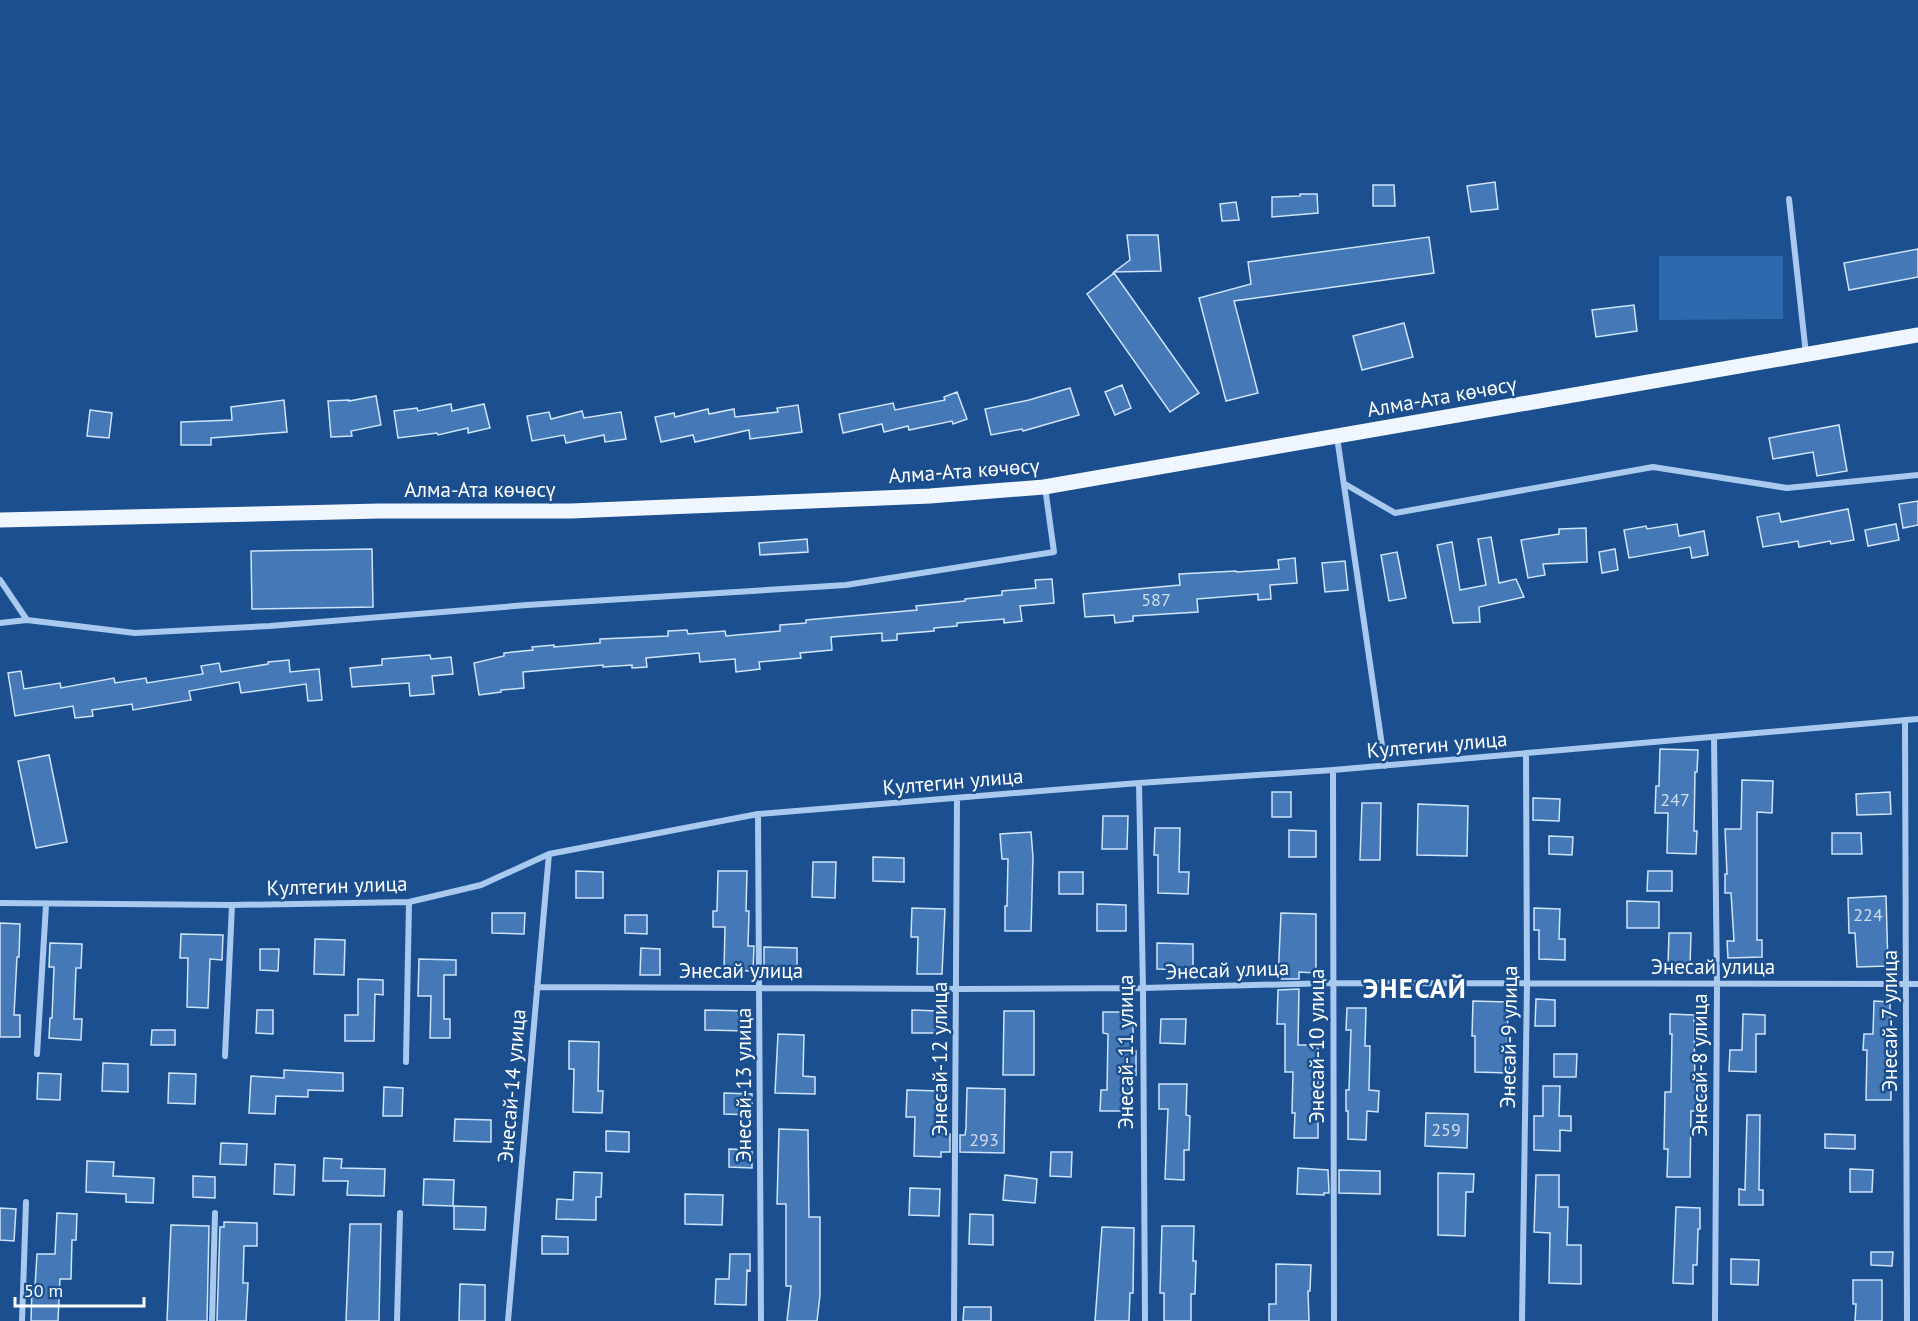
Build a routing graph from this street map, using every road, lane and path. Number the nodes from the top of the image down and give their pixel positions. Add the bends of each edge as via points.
1 (1789, 199) dead end
2 (1918, 335) edge
3 (1806, 354) junction
4 (1337, 437) junction
5 (1918, 475) edge
6 (1345, 484) junction
7 (1044, 487) junction
8 (0, 520) edge
9 (0, 580) edge
10 (27, 620) junction
11 (0, 623) edge
12 (1905, 720) junction
13 (1918, 720) edge
14 (1714, 737) junction
15 (1526, 753) junction
16 (1385, 766) junction
17 (1333, 770) junction
18 (1139, 783) junction
19 (957, 798) junction
20 (758, 814) junction
21 (549, 854) junction
22 (409, 902) junction
23 (0, 903) edge
24 (46, 905) junction
25 (232, 905) junction
26 (1334, 983) junction
27 (1527, 984) junction
28 (1717, 984) junction
29 (1907, 984) junction
30 (1918, 984) edge
31 (537, 987) junction
32 (760, 987) junction
33 (1143, 988) junction
34 (957, 989) junction
35 (37, 1054) dead end
36 (225, 1056) dead end
37 (406, 1062) dead end
38 (26, 1202) dead end
39 (215, 1213) dead end
40 (400, 1214) dead end
41 (22, 1321) edge
42 (212, 1321) edge
43 (397, 1321) edge
44 (508, 1321) edge
45 (761, 1321) edge
46 (954, 1321) edge
47 (1145, 1321) edge
48 (1334, 1321) edge
49 (1522, 1321) edge
50 (1715, 1321) edge
51 (1907, 1321) edge

1 - 3 street
2 - 3 main road, Алма-Ата көчөсү
3 - 4 main road, Алма-Ата көчөсү
4 - 6 street
4 - 7 main road, Алма-Ата көчөсү
5 - 6 street via 1787,488 1653,468 1395,513
6 - 16 street
7 - 8 main road, Алма-Ата көчөсү via 930,496 571,511
7 - 10 street via 1054,552 846,585 135,633
9 - 10 street
10 - 11 street
12 - 13 street, Култегин улица
12 - 14 street, Култегин улица
12 - 29 street, Энесай-7 улица
14 - 15 street, Култегин улица
14 - 28 street, Энесай-8 улица
15 - 16 street, Култегин улица
15 - 27 street, Энесай-9 улица
16 - 17 street, Култегин улица
17 - 18 street, Култегин улица
17 - 26 street, Энесай-10 улица
18 - 19 street, Култегин улица
18 - 33 street, Энесай-11 улица
19 - 20 street, Култегин улица
19 - 34 street, Энесай-12 улица
20 - 21 street, Култегин улица
20 - 32 street, Энесай-13 улица
21 - 22 street, Култегин улица via 481,885
21 - 31 street, Энесай-14 улица
22 - 25 street, Култегин улица
22 - 37 street
23 - 24 street, Култегин улица
24 - 25 street, Култегин улица
24 - 35 street
25 - 36 street
26 - 27 street, Энесай улица
26 - 33 street, Энесай улица
26 - 48 street, Энесай-10 улица
27 - 28 street, Энесай улица
27 - 49 street, Энесай-9 улица
28 - 29 street, Энесай улица
28 - 50 street, Энесай-8 улица
29 - 30 street, Энесай улица
29 - 51 street, Энесай-7 улица
31 - 32 street, Энесай улица
31 - 44 street, Энесай-14 улица
32 - 34 street, Энесай улица
32 - 45 street, Энесай-13 улица
33 - 34 street, Энесай улица
33 - 47 street, Энесай-11 улица
34 - 46 street, Энесай-12 улица
38 - 41 street
39 - 42 street
40 - 43 street

